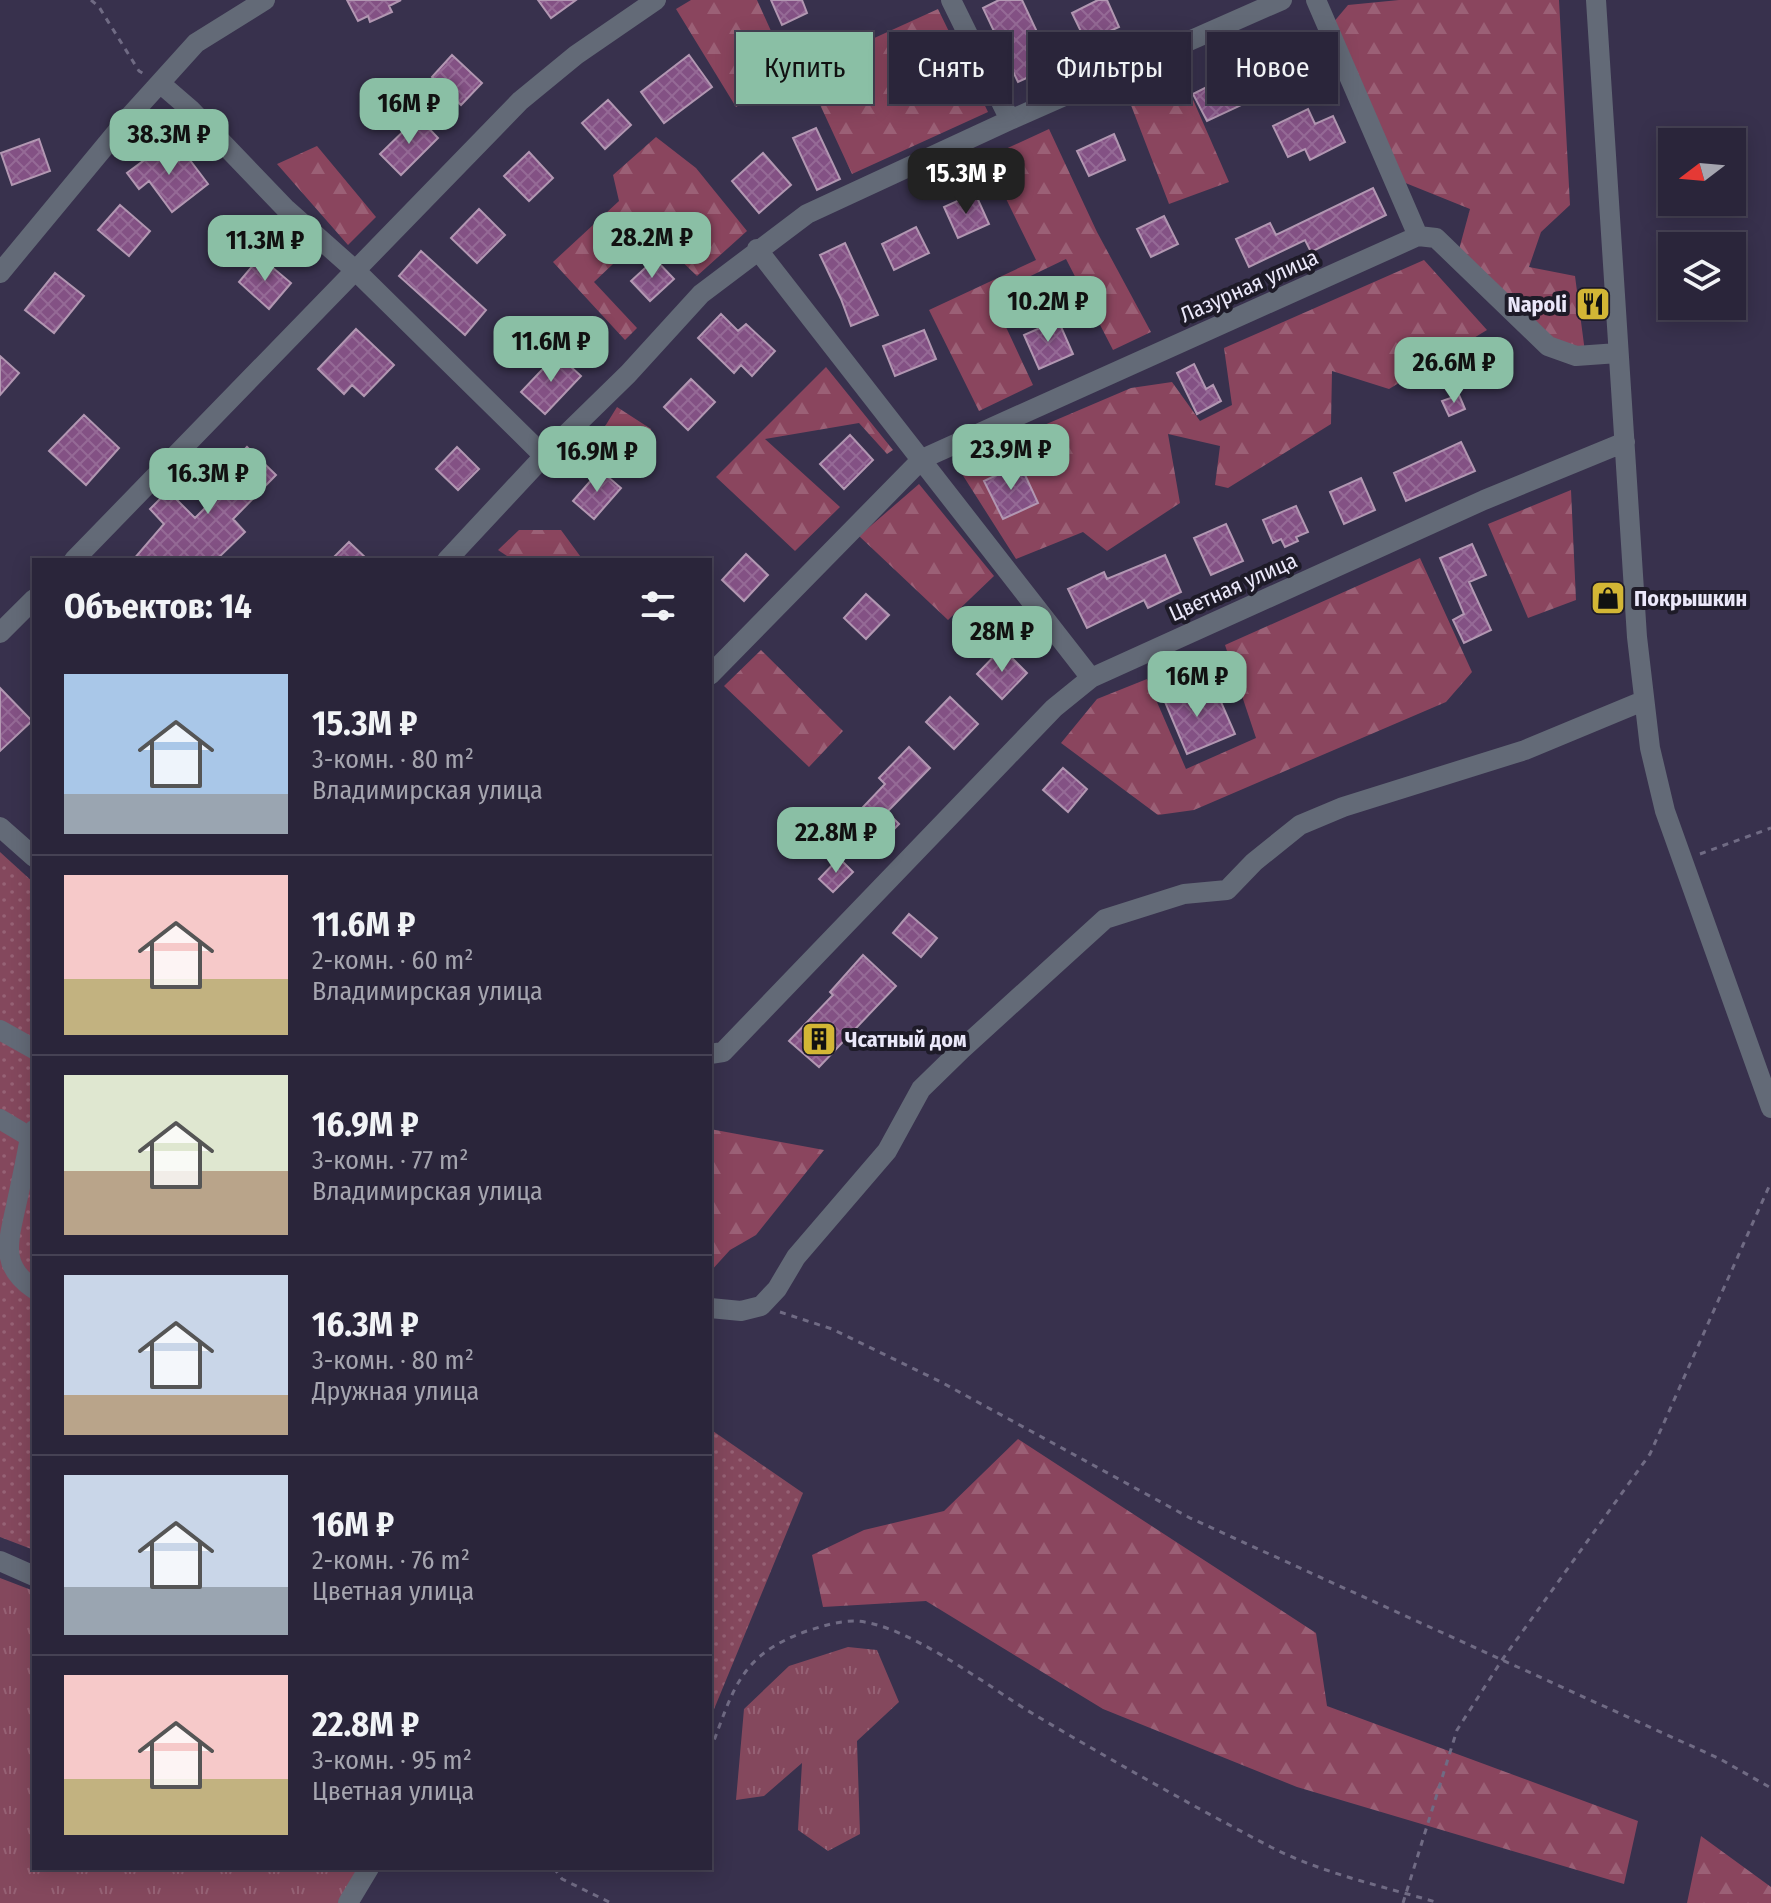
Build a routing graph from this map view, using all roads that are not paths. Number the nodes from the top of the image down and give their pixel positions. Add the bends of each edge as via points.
1 (265, 0) edge
2 (656, 0) edge
3 (951, 0) edge
4 (1282, 0) edge
5 (1316, 0) edge
6 (1596, 0) edge
7 (161, 84) junction
8 (1010, 120) junction
9 (1418, 236) junction
10 (757, 249) junction
11 (356, 271) junction
12 (0, 273) edge
13 (1618, 353) junction
14 (1625, 442) junction
15 (544, 456) junction
16 (922, 459) junction
17 (76, 558) edge
18 (449, 558) edge
19 (32, 601) edge
20 (0, 633) edge
21 (712, 673) edge
22 (1091, 678) junction
23 (1643, 701) junction
24 (0, 827) edge
25 (32, 855) edge
26 (0, 1030) edge
27 (32, 1048) edge
28 (712, 1054) edge
29 (1771, 1108) edge
30 (0, 1119) edge
31 (32, 1134) edge
32 (2, 1244) edge
33 (32, 1288) edge
34 (712, 1308) edge
35 (0, 1561) edge
36 (32, 1575) edge
37 (368, 1870) edge
38 (348, 1903) edge

1 - 7 street via 196,43
2 - 11 street via 520,101
3 - 8 street
4 - 8 street
5 - 9 street
6 - 13 street
7 - 11 street
7 - 12 street
8 - 10 street via 807,214
9 - 13 street via 1436,238 1548,346 1576,356
9 - 16 street, Лазурная улица
10 - 15 street via 701,294
10 - 16 street
11 - 15 street
11 - 17 street
13 - 14 street
14 - 22 street, Цветная улица
14 - 23 street
15 - 18 street
16 - 21 street, Лазурная улица
16 - 22 street
19 - 20 street
22 - 28 street, Цветная улица via 1054,708 723,1052
23 - 29 street via 1665,811
23 - 34 street via 1525,750 1300,825 1227,890 1184,894 1105,919 921,1089 887,1151 761,1306 741,1311
24 - 25 street
26 - 27 street
30 - 31 street
31 - 32 street
32 - 33 street via 12,1272
35 - 36 street
37 - 38 street

